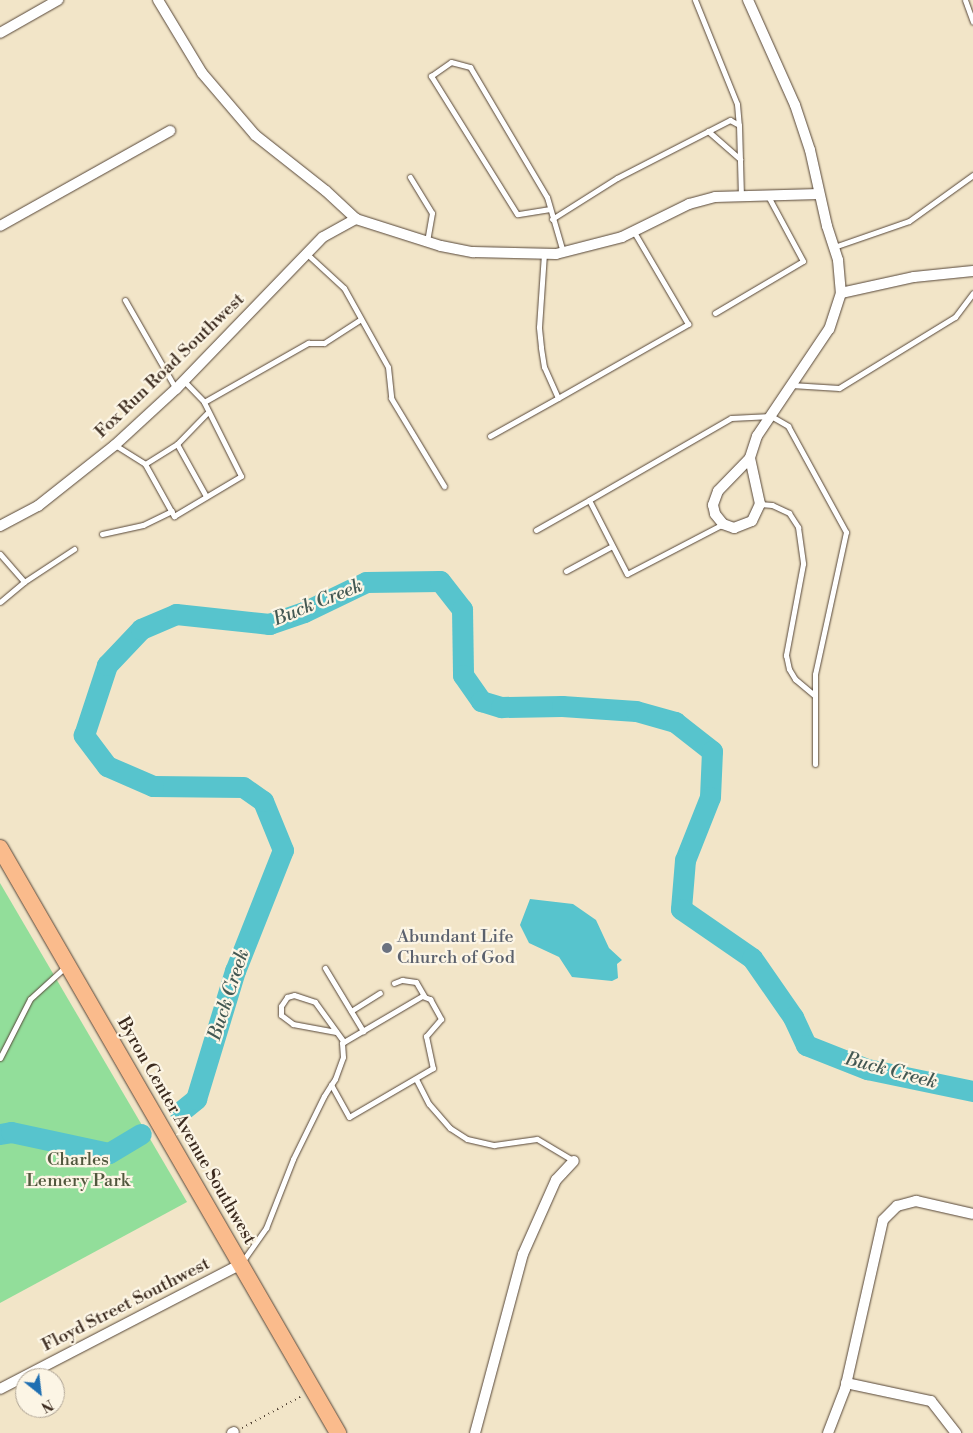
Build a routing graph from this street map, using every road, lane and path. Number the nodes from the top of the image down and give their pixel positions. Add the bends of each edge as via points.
1 (58, 0) edge
2 (158, 0) edge
3 (695, 0) edge
4 (748, 0) edge
5 (965, 0) edge
6 (973, 22) edge
7 (0, 33) edge
8 (739, 125) junction
9 (170, 131) dead end
10 (708, 131) junction
11 (740, 159) junction
12 (973, 175) edge
13 (410, 177) dead end
14 (819, 194) junction
15 (768, 195) junction
16 (741, 196) junction
17 (550, 209) junction
18 (356, 219) junction
19 (552, 219) junction
20 (0, 226) edge
21 (634, 232) junction
22 (427, 241) junction
23 (834, 247) junction
24 (563, 252) junction
25 (306, 253) junction
26 (544, 254) junction
27 (973, 272) edge
28 (841, 293) junction
29 (973, 293) edge
30 (125, 300) dead end
31 (715, 313) dead end
32 (362, 320) junction
33 (184, 380) junction
34 (790, 385) junction
35 (176, 389) junction
36 (558, 398) junction
37 (204, 402) junction
38 (207, 413) junction
39 (771, 416) junction
40 (490, 436) dead end
41 (177, 444) junction
42 (115, 445) junction
43 (750, 458) junction
44 (145, 464) junction
45 (444, 486) dead end
46 (206, 496) junction
47 (589, 500) junction
48 (760, 504) junction
49 (172, 511) junction
50 (723, 524) junction
51 (0, 526) edge
52 (536, 530) dead end
53 (102, 534) dead end
54 (612, 546) junction
55 (74, 549) dead end
56 (0, 554) edge
57 (566, 571) dead end
58 (24, 582) junction
59 (0, 602) edge
60 (815, 696) junction
61 (815, 764) dead end
62 (0, 848) edge
63 (67, 964) junction
64 (325, 968) dead end
65 (394, 984) dead end
66 (380, 993) dead end
67 (424, 996) junction
68 (351, 1011) junction
69 (362, 1031) junction
70 (336, 1032) junction
71 (344, 1042) junction
72 (0, 1058) edge
73 (416, 1079) junction
74 (331, 1085) junction
75 (574, 1160) joint
76 (973, 1214) edge
77 (241, 1264) junction
78 (846, 1383) junction
79 (0, 1389) edge
80 (313, 1390) junction
81 (233, 1433) edge
82 (338, 1433) edge
83 (475, 1433) edge
84 (828, 1433) edge
85 (956, 1433) edge

1 - 7 street
2 - 18 street via 218,95 255,135
3 - 8 lane via 737,104
4 - 14 street via 795,105
5 - 6 lane
8 - 10 lane via 730,120
8 - 11 lane
9 - 20 street
10 - 11 lane
10 - 19 lane via 617,178
11 - 16 lane
12 - 23 lane via 909,221
13 - 22 lane via 432,213
14 - 15 street
14 - 23 street
15 - 16 street
15 - 31 lane via 803,261
16 - 21 street via 715,197 689,204
17 - 17 lane via 547,197 470,67 451,62 431,76 517,214
17 - 19 lane
18 - 22 street
18 - 25 street, Fox Run Road Southwest via 323,237
19 - 24 lane
21 - 24 street
21 - 36 lane via 688,324
22 - 26 street via 473,252
23 - 28 street
24 - 26 street
25 - 32 lane via 344,288
25 - 33 street, Fox Run Road Southwest
26 - 36 lane via 539,327 544,367
27 - 28 street via 914,277
28 - 34 street via 829,330
29 - 34 lane via 955,317 839,388
30 - 35 lane
32 - 37 lane via 324,343 308,342
32 - 45 lane via 388,367 391,398
33 - 35 street, Fox Run Road Southwest
33 - 37 lane
34 - 39 street
35 - 42 street, Fox Run Road Southwest
36 - 40 lane
37 - 38 lane
38 - 41 lane
38 - 46 lane via 241,476
39 - 43 street via 757,436
39 - 47 lane via 731,418
39 - 60 lane via 788,426 846,532 815,674
41 - 44 lane
41 - 46 lane
42 - 44 lane
42 - 51 street, Fox Run Road Southwest via 38,506
43 - 48 street
43 - 50 street via 718,491 713,505
44 - 49 lane
46 - 49 lane via 174,516
47 - 52 lane
47 - 54 lane
48 - 50 street via 752,521 745,526 734,528
48 - 60 lane via 772,505 789,513 798,527 803,564 786,655 788,669 795,680
49 - 53 lane via 144,525
50 - 54 lane via 627,574
54 - 57 lane
55 - 58 lane
56 - 58 lane
58 - 59 lane
60 - 61 lane
62 - 63 main road, Byron Center Avenue Southwest
63 - 72 lane via 30,999
63 - 77 main road, Byron Center Avenue Southwest
64 - 68 lane
65 - 67 lane via 402,980 416,982
66 - 68 lane
67 - 69 lane
67 - 73 lane via 430,999 441,1019 426,1036 433,1068
68 - 69 lane
69 - 71 lane
70 - 70 lane via 315,1002 294,995 287,997 280,1006 281,1015 293,1024
70 - 71 lane
71 - 74 lane via 343,1057
73 - 74 lane via 349,1116
73 - 75 lane via 450,1128 467,1139 494,1145 537,1139
74 - 77 lane via 293,1159 266,1228
75 - 83 street via 556,1180 523,1254
76 - 78 street via 916,1201 897,1206 882,1220
77 - 79 street, Floyd Street Southwest
77 - 80 main road, Byron Center Avenue Southwest
78 - 84 street
78 - 85 street via 931,1401
80 - 81 path
80 - 82 main road, Byron Center Avenue Southwest

